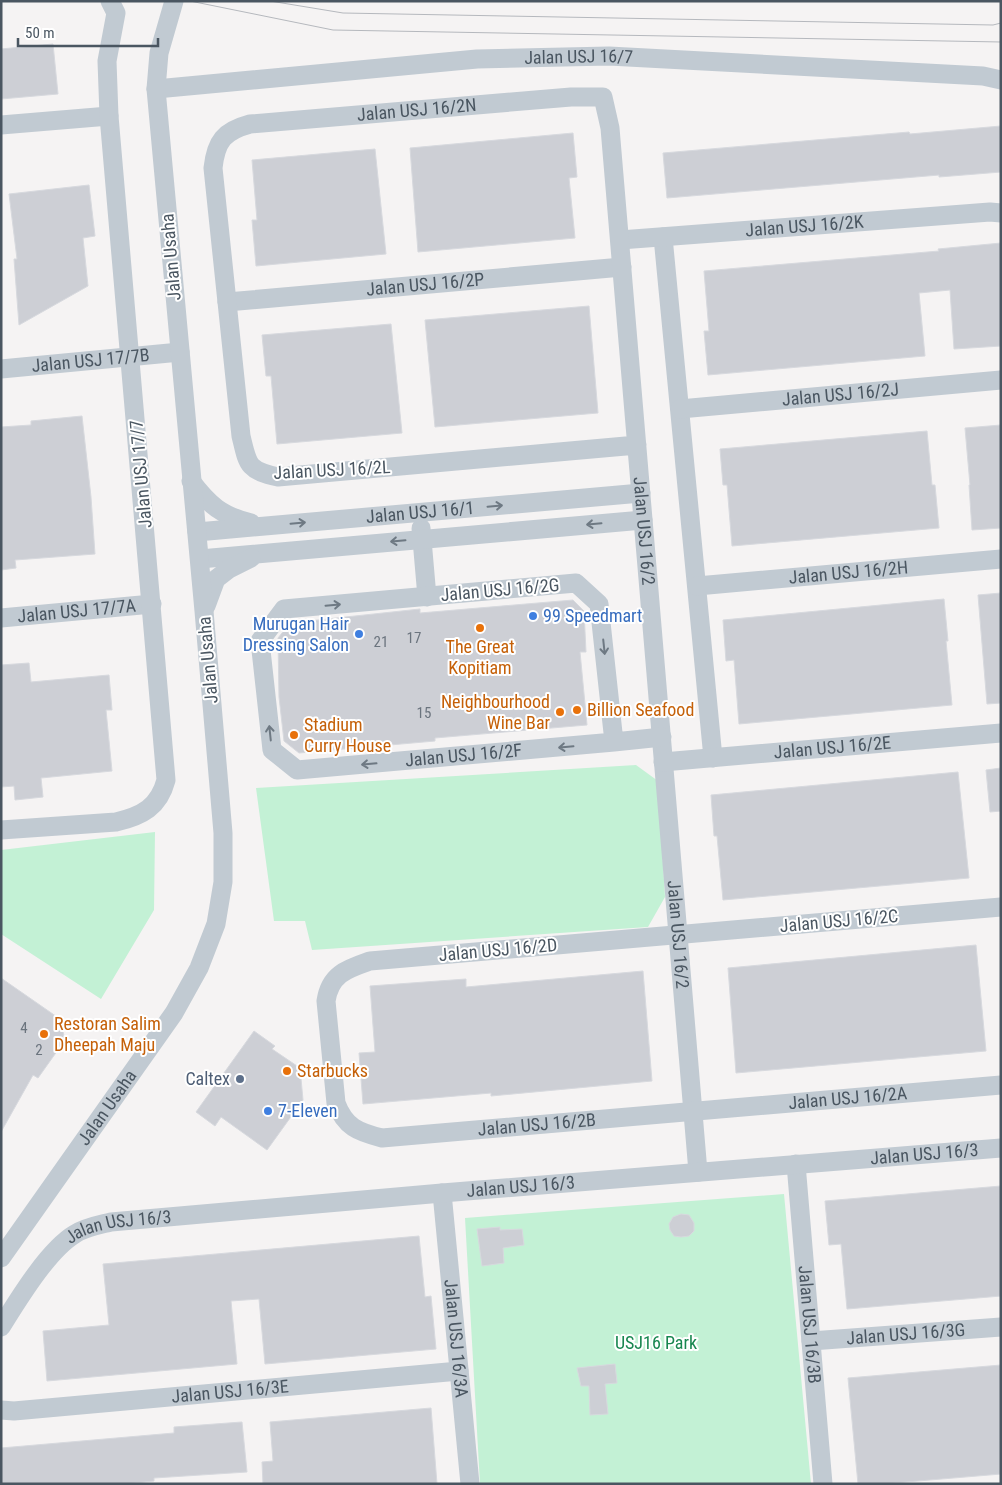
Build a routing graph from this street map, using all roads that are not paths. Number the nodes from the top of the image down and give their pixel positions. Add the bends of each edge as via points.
1 (110, 1) edge
2 (174, 1) edge
3 (1001, 80) edge
4 (156, 89) junction
5 (109, 116) junction
6 (1, 125) edge
7 (610, 128) joint
8 (214, 157) joint
9 (996, 212) edge
10 (663, 237) junction
11 (620, 240) junction
12 (622, 267) junction
13 (227, 302) junction
14 (180, 352) junction
15 (130, 356) junction
16 (1, 369) edge
17 (1001, 380) edge
18 (680, 409) junction
19 (637, 445) junction
20 (191, 481) junction
21 (641, 493) junction
22 (420, 512) junction
23 (643, 520) junction
24 (262, 526) junction
25 (197, 532) junction
26 (422, 539) junction
27 (269, 553) junction
28 (200, 559) junction
29 (1001, 559) edge
30 (696, 586) junction
31 (427, 597) junction
32 (152, 604) junction
33 (284, 609) joint
34 (204, 611) junction
35 (1, 618) edge
36 (1001, 733) edge
37 (662, 736) junction
38 (614, 742) junction
39 (713, 758) junction
40 (663, 762) junction
41 (1, 830) edge
42 (1001, 907) edge
43 (678, 935) junction
44 (1001, 1085) edge
45 (693, 1111) junction
46 (382, 1138) joint
47 (1001, 1148) edge
48 (796, 1164) junction
49 (698, 1172) junction
50 (442, 1193) junction
51 (3, 1250) edge
52 (1, 1327) edge
53 (1001, 1327) edge
54 (811, 1341) junction
55 (459, 1371) junction
56 (1, 1410) edge
57 (470, 1484) edge
58 (824, 1484) edge

1 - 5 street, Jalan USJ 17/7 via 116,13 107,61
2 - 4 street, Jalan Usaha via 159,53
3 - 4 street, Jalan USJ 16/7 via 983,76 609,56 477,59
4 - 14 street, Jalan Usaha
5 - 6 street
5 - 15 street, Jalan USJ 17/7
7 - 8 street, Jalan USJ 16/2N via 603,97 571,96 250,124 226,134
7 - 11 street, Jalan USJ 16/2
8 - 13 street, Jalan USJ 16/2L
9 - 10 street, Jalan USJ 16/2K
10 - 11 street, Jalan USJ 16/2K
10 - 18 street
11 - 12 street, Jalan USJ 16/2
12 - 13 street, Jalan USJ 16/2P
12 - 19 street, Jalan USJ 16/2
13 - 19 street, Jalan USJ 16/2L via 241,436 246,460 259,472 278,477
14 - 15 street, Jalan USJ 17/7B
14 - 20 street, Jalan Usaha
15 - 16 street, Jalan USJ 17/7B
15 - 32 street, Jalan USJ 17/7
17 - 18 street, Jalan USJ 16/2J
18 - 30 street
19 - 21 street, Jalan USJ 16/2
20 - 24 street via 218,511 233,519
20 - 25 street, Jalan Usaha
22 -> 21 street, Jalan USJ 16/1
21 - 23 street, Jalan USJ 16/2
24 -> 22 street, Jalan USJ 16/1
22 - 26 street
23 -> 26 street, Jalan USJ 16/1
23 - 37 street, Jalan USJ 16/2
24 - 25 street, Jalan USJ 16/1
25 - 28 street, Jalan Usaha
26 -> 27 street, Jalan USJ 16/1
26 - 31 street
27 - 28 street, Jalan USJ 16/1
27 - 34 street via 245,560 216,579
28 - 34 street, Jalan Usaha
29 - 30 street, Jalan USJ 16/2H
30 - 39 street
33 -> 31 street, Jalan USJ 16/2G
31 -> 38 street, Jalan USJ 16/2G via 576,583 599,604
32 - 35 street, Jalan USJ 17/7A
32 - 41 street, Jalan USJ 17/7 via 166,780 162,794 145,812 116,822
38 -> 33 street, Jalan USJ 16/2F via 297,770 272,750 260,641
34 - 51 street, Jalan Usaha via 223,833 223,882 216,924 199,968 174,1013
36 - 39 street, Jalan USJ 16/2E
37 - 38 street, Jalan USJ 16/2F
37 - 40 street, Jalan USJ 16/2
39 - 40 street, Jalan USJ 16/2E
40 - 43 street, Jalan USJ 16/2
42 - 43 street, Jalan USJ 16/2C
43 - 45 street, Jalan USJ 16/2
43 - 46 street, Jalan USJ 16/2D via 370,961 334,979 326,1001 336,1103 341,1117 353,1128
44 - 45 street, Jalan USJ 16/2A
45 - 46 street, Jalan USJ 16/2B
45 - 49 street, Jalan USJ 16/2
47 - 48 street, Jalan USJ 16/3
48 - 49 street, Jalan USJ 16/3
48 - 54 street, Jalan USJ 16/3B
49 - 50 street, Jalan USJ 16/3
50 - 52 street, Jalan USJ 16/3 via 92,1226 64,1240
50 - 55 street, Jalan USJ 16/3A
53 - 54 street, Jalan USJ 16/3G
54 - 58 street, Jalan USJ 16/3B
55 - 56 street, Jalan USJ 16/3E
55 - 57 street, Jalan USJ 16/3A

